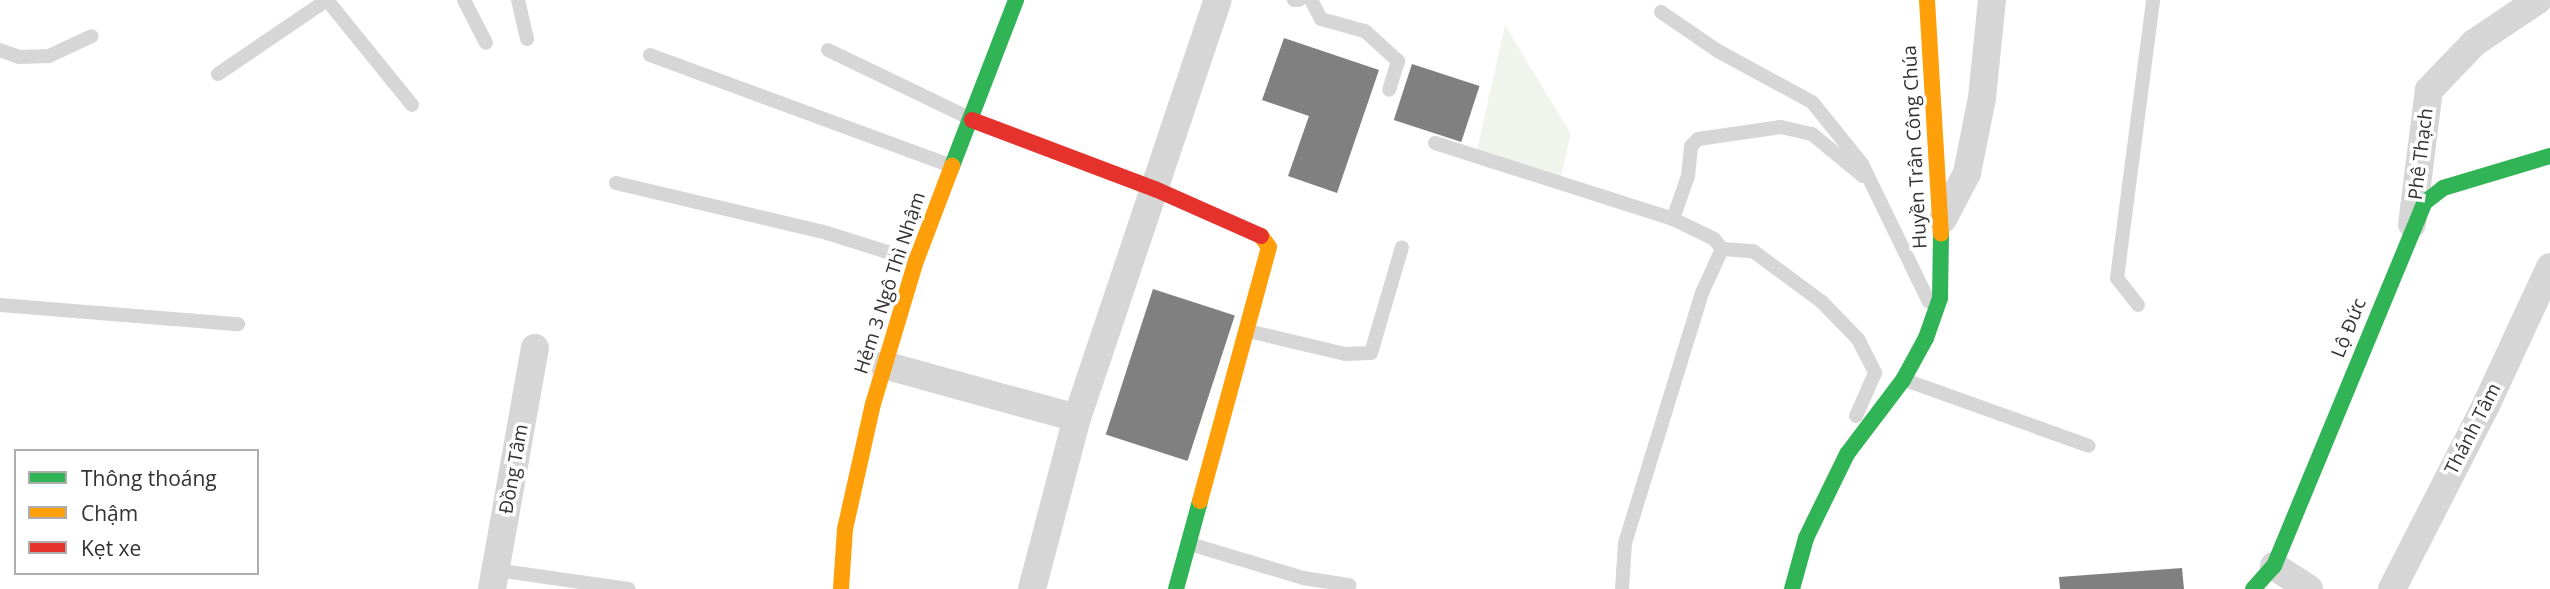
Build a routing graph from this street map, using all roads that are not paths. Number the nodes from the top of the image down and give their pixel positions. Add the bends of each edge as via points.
1 (464, 0) edge
2 (517, 0) edge
3 (1016, 0) edge
4 (1218, 0) edge
5 (1311, 0) edge
6 (1927, 0) edge
7 (1992, 0) edge
8 (2153, 0) edge
9 (2538, 0) edge
10 (1661, 12) dead end
11 (92, 36) dead end
12 (527, 39) dead end
13 (486, 43) dead end
14 (0, 50) edge
15 (828, 50) dead end
16 (650, 55) dead end
17 (218, 74) dead end
18 (1389, 90) dead end
19 (412, 105) dead end
20 (972, 120) junction
21 (1435, 143) dead end
22 (2550, 156) edge
23 (951, 166) junction
24 (617, 183) dead end
25 (1874, 187) junction
26 (1155, 189) junction
27 (1673, 219) junction
28 (1942, 221) junction
29 (2411, 233) junction
30 (1402, 247) dead end
31 (1722, 249) junction
32 (916, 261) junction
33 (2550, 267) edge
34 (2138, 304) dead end
35 (0, 305) edge
36 (1935, 312) junction
37 (238, 324) dead end
38 (1245, 330) junction
39 (535, 348) dead end
40 (884, 365) junction
41 (1903, 380) junction
42 (1077, 418) junction
43 (2088, 446) dead end
44 (1847, 454) junction
45 (1191, 544) junction
46 (2274, 566) junction
47 (494, 580) edge
48 (1349, 585) dead end
49 (629, 589) edge
50 (841, 589) edge
51 (1032, 589) edge
52 (1176, 589) edge
53 (1622, 589) edge
54 (1792, 589) edge
55 (2253, 589) edge
56 (2309, 589) edge
57 (2392, 589) edge

1 - 13 lane
2 - 12 lane
3 - 20 street, Hẻm 3 Ngô Thì Nhậm
4 - 26 street
5 - 18 lane via 1321,19 1365,31 1398,61
6 - 28 street, Huyền Trân Công Chúa
7 - 28 street via 1982,98 1967,173
8 - 34 lane via 2117,278
9 - 29 street, Phê Thạch via 2474,43 2429,90
10 - 25 lane via 1718,51 1812,102 1844,137
11 - 14 lane via 49,56 19,57
15 - 20 lane
16 - 23 lane
17 - 19 lane via 327,0
20 - 23 street, Hẻm 3 Ngô Thì Nhậm
20 - 26 street
21 - 27 lane
22 - 29 street, Lộ Đức via 2443,188 2424,203
23 - 32 street, Hẻm 3 Ngô Thì Nhậm
24 - 32 lane via 827,233
25 - 27 lane via 1812,134 1781,128 1735,133 1698,139 1691,146 1688,176
25 - 36 lane via 1901,252
26 - 38 street via 1260,234 1269,247
26 - 42 street
27 - 31 lane via 1714,239
28 - 36 street, Huyền Trân Công Chúa via 1940,298
29 - 46 street, Lộ Đức
30 - 38 lane via 1371,353 1345,354
31 - 44 lane via 1753,251 1822,302 1858,339 1875,373 1845,438
31 - 53 lane via 1702,293 1625,543
32 - 40 street, Hẻm 3 Ngô Thì Nhậm
33 - 57 street, Thánh Tâm
35 - 37 lane
36 - 41 street, Huyền Trân Công Chúa
38 - 45 street
39 - 47 street, Đồng Tâm
40 - 42 street
40 - 50 street, Hẻm 3 Ngô Thì Nhậm via 845,529
41 - 43 lane
41 - 44 street, Huyền Trân Công Chúa
42 - 51 street
44 - 54 street, Huyền Trân Công Chúa via 1806,538
45 - 48 lane via 1303,578
45 - 52 street
46 - 55 street, Lộ Đức
46 - 56 street
47 - 49 lane

